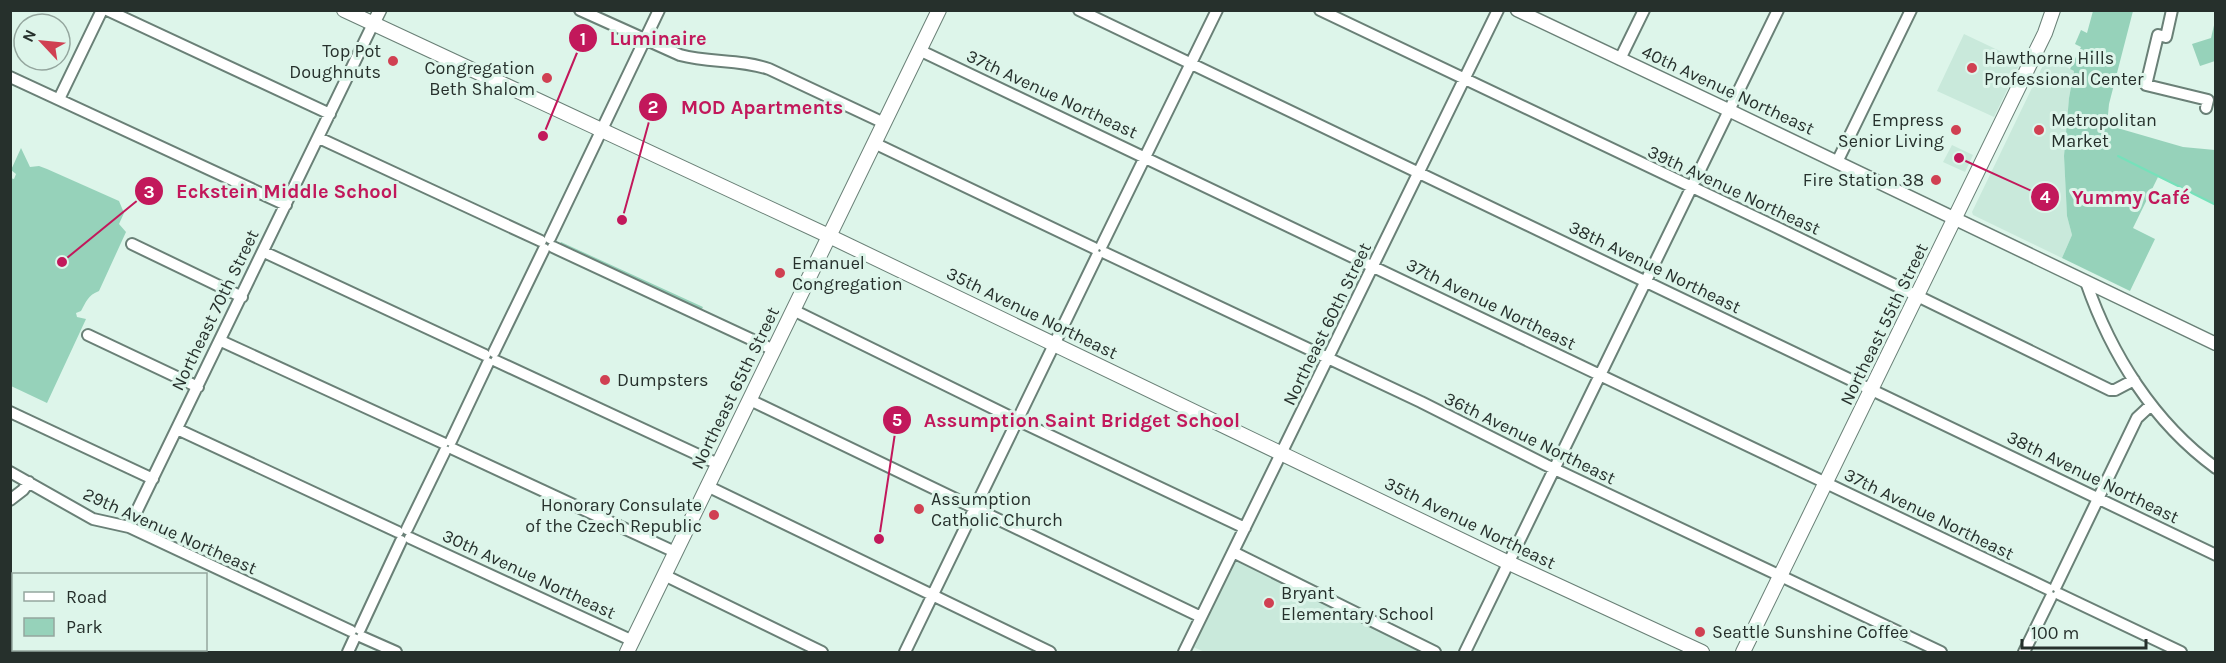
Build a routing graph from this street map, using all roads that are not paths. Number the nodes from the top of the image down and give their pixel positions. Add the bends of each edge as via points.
1 (102, 10) edge
2 (107, 10) edge
3 (345, 10) edge
4 (380, 10) edge
5 (580, 10) edge
6 (658, 10) edge
7 (1079, 10) edge
8 (1217, 10) edge
9 (1320, 10) edge
10 (1498, 10) edge
11 (1517, 10) edge
12 (1644, 10) edge
13 (1778, 10) edge
14 (1911, 10) edge
15 (2054, 10) edge
16 (2172, 10) edge
17 (934, 12) edge
18 (373, 24) junction
19 (644, 40) junction
20 (920, 50) junction
21 (1620, 59) junction
22 (1191, 64) junction
23 (10, 77) edge
24 (1464, 80) junction
25 (58, 99) junction
26 (2206, 108) dead end
27 (1730, 110) junction
28 (330, 114) junction
29 (884, 123) junction
30 (601, 129) junction
31 (319, 138) junction
32 (874, 143) junction
33 (1146, 156) junction
34 (1837, 162) junction
35 (1420, 172) junction
36 (1692, 187) junction
37 (286, 205) junction
38 (1956, 219) junction
39 (829, 236) junction
40 (132, 244) dead end
41 (547, 244) junction
42 (1099, 250) junction
43 (264, 252) junction
44 (1374, 266) junction
45 (1647, 281) junction
46 (2086, 282) junction
47 (1918, 296) junction
48 (242, 297) junction
49 (794, 310) junction
50 (88, 335) dead end
51 (221, 341) junction
52 (1053, 343) junction
53 (2216, 344) edge
54 (774, 350) junction
55 (491, 358) junction
56 (1328, 358) junction
57 (1600, 375) junction
58 (2134, 380) junction
59 (198, 387) junction
60 (1872, 390) junction
61 (750, 400) junction
62 (2151, 405) junction
63 (10, 412) edge
64 (1017, 420) junction
65 (177, 429) junction
66 (448, 446) junction
67 (1282, 452) junction
68 (718, 464) junction
69 (2216, 468) edge
70 (1555, 469) junction
71 (10, 472) edge
72 (153, 479) junction
73 (29, 482) junction
74 (1827, 483) junction
75 (707, 486) junction
76 (2098, 498) junction
77 (10, 501) edge
78 (974, 507) junction
79 (129, 527) junction
80 (1245, 528) junction
81 (404, 535) junction
82 (675, 552) junction
83 (1233, 552) junction
84 (2216, 555) edge
85 (1509, 563) junction
86 (664, 575) junction
87 (1780, 577) junction
88 (2053, 591) junction
89 (932, 596) junction
90 (1201, 617) junction
91 (357, 634) junction
92 (630, 647) edge
93 (348, 652) edge
94 (396, 652) edge
95 (822, 652) edge
96 (905, 652) edge
97 (1050, 652) edge
98 (1184, 652) edge
99 (1436, 652) edge
100 (1466, 652) edge
101 (1702, 652) edge
102 (1743, 652) edge
103 (1941, 652) edge
104 (2024, 652) edge
105 (2181, 652) edge

1 - 25 street
2 - 28 street
3 - 18 main road, 35th Avenue Northeast
4 - 18 street, Northeast 70th Street
5 - 19 street
6 - 19 street
7 - 22 street, 38th Avenue Northeast
8 - 22 street
9 - 24 street, 39th Avenue Northeast
10 - 24 street, Northeast 60th Street
11 - 21 street, 40th Avenue Northeast
12 - 21 street
13 - 27 street
14 - 34 street
15 - 38 main road, Northeast 55th Street
16 - 26 street via 2166,37 2158,35 2146,85 2208,100
17 - 20 main road, Northeast 65th Street
18 - 28 street, Northeast 70th Street
18 - 30 main road, 35th Avenue Northeast
19 - 29 street via 696,59 769,69
19 - 30 street
20 - 29 main road, Northeast 65th Street
20 - 33 street, 37th Avenue Northeast
21 - 27 street, 40th Avenue Northeast
22 - 33 street
22 - 35 street, 38th Avenue Northeast
23 - 25 street
24 - 35 street, Northeast 60th Street
24 - 36 street, 39th Avenue Northeast
25 - 37 street
27 - 34 street, 40th Avenue Northeast
27 - 36 street
28 - 31 street, Northeast 70th Street
29 - 32 main road, Northeast 65th Street
30 - 39 main road, 35th Avenue Northeast
30 - 41 street
31 - 37 street, Northeast 70th Street
31 - 41 street
32 - 39 main road, Northeast 65th Street
32 - 42 street, 36th Avenue Northeast
33 - 42 street
33 - 44 street, 37th Avenue Northeast
34 - 38 street, 40th Avenue Northeast
35 - 44 street, Northeast 60th Street
35 - 45 street, 38th Avenue Northeast
36 - 45 street
36 - 47 street, 39th Avenue Northeast
37 - 43 street, Northeast 70th Street
38 - 46 street, 40th Avenue Northeast
38 - 47 main road, Northeast 55th Street
39 - 49 main road, Northeast 65th Street
39 - 52 main road, 35th Avenue Northeast
40 - 48 street
41 - 54 street
41 - 55 street
42 - 52 street
42 - 56 street, 36th Avenue Northeast
43 - 48 street, Northeast 70th Street
43 - 55 street
44 - 56 street, Northeast 60th Street
44 - 57 street, 37th Avenue Northeast
45 - 57 street
45 - 60 street, 38th Avenue Northeast
46 - 53 street, 40th Avenue Northeast
46 - 58 street via 2103,327
47 - 58 street, 39th Avenue Northeast via 2110,390
47 - 60 main road, Northeast 55th Street
48 - 51 street, Northeast 70th Street
49 - 54 main road, Northeast 65th Street
49 - 64 street
50 - 59 street
51 - 59 street, Northeast 70th Street
51 - 66 street
52 - 64 street
52 - 67 main road, 35th Avenue Northeast
54 - 61 main road, Northeast 65th Street
55 - 66 street
55 - 68 street
56 - 67 street, Northeast 60th Street
56 - 70 street, 36th Avenue Northeast
57 - 70 street
57 - 74 street, 37th Avenue Northeast
58 - 62 street
59 - 65 street, Northeast 70th Street
60 - 74 main road, Northeast 55th Street
60 - 76 street, 38th Avenue Northeast
61 - 68 main road, Northeast 65th Street
61 - 78 street
62 - 69 street via 2178,436
62 - 76 street via 2137,418
63 - 72 street
64 - 78 street
64 - 80 street
65 - 72 street, Northeast 70th Street
65 - 81 street, 30th Avenue Northeast
66 - 81 street
66 - 82 street
67 - 80 street, Northeast 60th Street
67 - 85 main road, 35th Avenue Northeast
68 - 75 main road, Northeast 65th Street
70 - 85 street
70 - 87 street, 36th Avenue Northeast
71 - 73 street, 29th Avenue Northeast
72 - 79 street, Northeast 70th Street
73 - 77 street
73 - 79 street, 29th Avenue Northeast via 99,522
74 - 87 main road, Northeast 55th Street
74 - 88 street, 37th Avenue Northeast
75 - 82 main road, Northeast 65th Street
75 - 89 street
76 - 84 street, 38th Avenue Northeast
76 - 88 street
78 - 89 street
78 - 90 street
79 - 91 street, 29th Avenue Northeast
80 - 83 street, Northeast 60th Street
81 - 91 street
81 - 92 street, 30th Avenue Northeast
82 - 86 main road, Northeast 65th Street
83 - 90 street, Northeast 60th Street
83 - 99 street
85 - 100 street
85 - 101 main road, 35th Avenue Northeast
86 - 92 main road, Northeast 65th Street
86 - 95 street
87 - 102 main road, Northeast 55th Street
87 - 103 street, 36th Avenue Northeast
88 - 104 street
88 - 105 street, 37th Avenue Northeast
89 - 96 street
89 - 97 street
90 - 98 street, Northeast 60th Street
91 - 93 street
91 - 94 street, 29th Avenue Northeast

